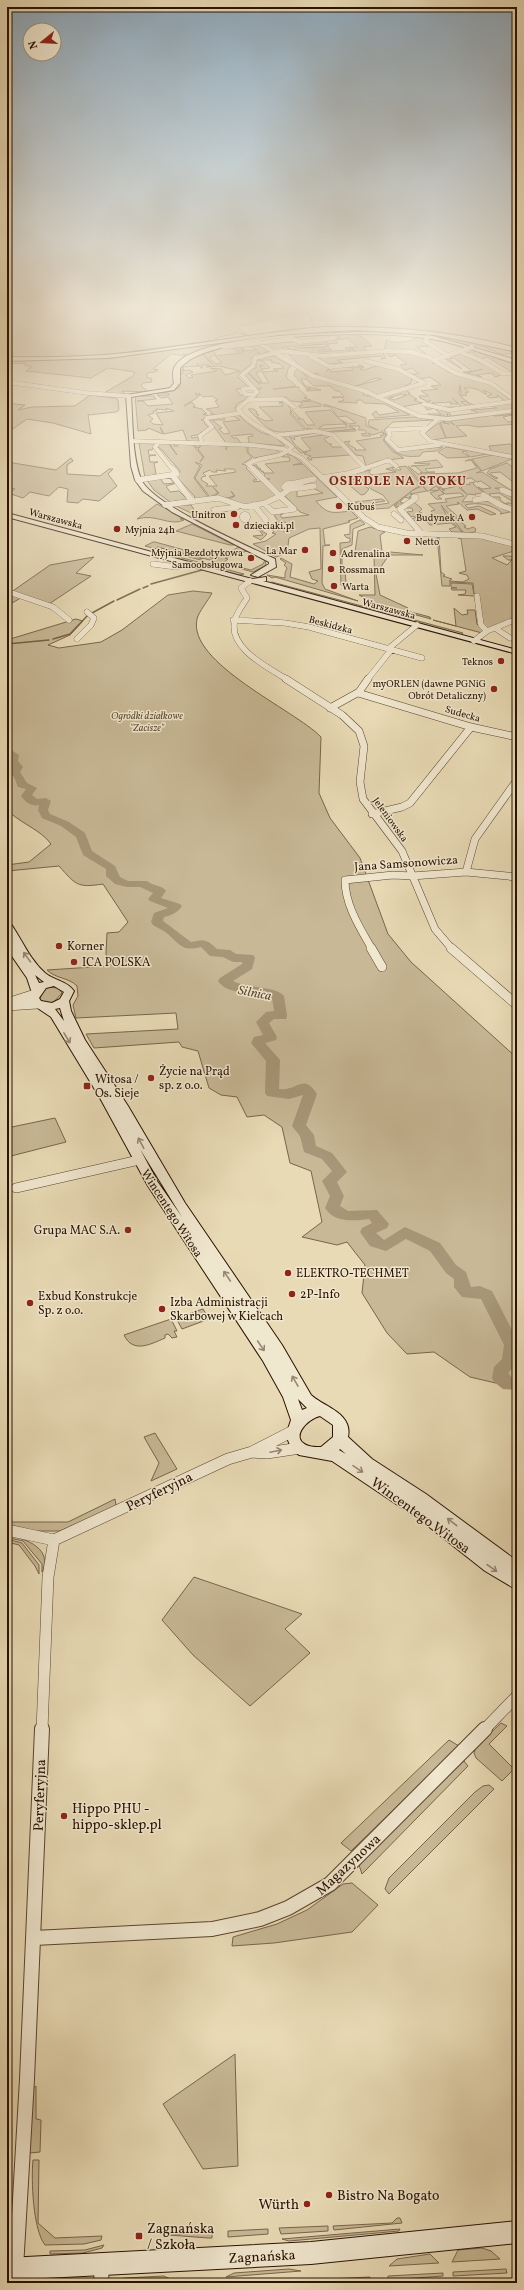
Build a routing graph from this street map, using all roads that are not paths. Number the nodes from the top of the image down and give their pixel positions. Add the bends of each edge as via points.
1 (131, 412) edge
2 (408, 412) edge
3 (505, 412) edge
4 (241, 413) joint
5 (438, 419) junction
6 (427, 428) junction
7 (280, 435) junction
8 (202, 440) junction
9 (132, 441) junction
10 (159, 442) junction
11 (401, 442) dead end
12 (390, 443) junction
13 (441, 445) junction
14 (289, 451) junction
15 (516, 457) edge
16 (365, 468) junction
17 (360, 470) junction
18 (173, 476) junction
19 (322, 478) junction
20 (314, 479) dead end
21 (138, 480) junction
22 (296, 483) junction
23 (314, 486) dead end
24 (301, 488) junction
25 (290, 489) junction
26 (502, 490) dead end
27 (280, 496) junction
28 (517, 496) edge
29 (414, 497) dead end
30 (474, 499) dead end
31 (192, 501) junction
32 (271, 501) junction
33 (265, 504) junction
34 (165, 505) junction
35 (254, 505) junction
36 (237, 506) junction
37 (214, 510) dead end
38 (283, 511) junction
39 (517, 511) edge
40 (403, 513) junction
41 (7, 515) edge
42 (243, 515) dead end
43 (266, 520) dead end
44 (401, 520) dead end
45 (422, 534) junction
46 (517, 545) edge
47 (153, 564) dead end
48 (177, 567) dead end
49 (255, 578) junction
50 (9, 592) dead end
51 (477, 596) dead end
52 (87, 612) dead end
53 (517, 619) edge
54 (69, 620) dead end
55 (234, 620) junction
56 (417, 625) junction
57 (495, 628) junction
58 (487, 631) junction
59 (476, 638) junction
60 (510, 638) dead end
61 (77, 639) dead end
62 (517, 646) edge
63 (390, 649) junction
64 (517, 652) edge
65 (422, 658) dead end
66 (358, 693) junction
67 (330, 708) junction
68 (471, 727) junction
69 (517, 737) edge
70 (517, 780) edge
71 (372, 814) junction
72 (466, 872) junction
73 (412, 876) junction
74 (517, 877) edge
75 (7, 926) edge
76 (7, 942) edge
77 (382, 967) dead end
78 (54, 983) junction
79 (38, 999) junction
80 (64, 1001) junction
81 (7, 1002) edge
82 (517, 1005) edge
83 (7, 1006) edge
84 (139, 1160) junction
85 (16, 1188) dead end
86 (320, 1410) junction
87 (296, 1426) junction
88 (340, 1438) junction
89 (300, 1448) junction
90 (252, 1452) junction
91 (323, 1454) junction
92 (7, 1530) edge
93 (54, 1540) junction
94 (517, 1569) edge
95 (517, 1583) edge
96 (517, 1696) edge
97 (34, 1938) junction
98 (517, 2232) edge
99 (11, 2268) edge
100 (102, 2274) edge

1 - 9 main road
2 - 5 street
3 - 5 street
4 - 7 street via 254,427
4 - 8 street via 207,418 212,427 200,436
5 - 6 street
6 - 12 street via 387,430 390,435 387,439
6 - 13 street via 422,434 432,443
7 - 14 street via 292,447
7 - 16 street via 313,431 333,434
8 - 10 street
8 - 14 street via 259,445
9 - 10 street
9 - 21 main road
10 - 18 street via 155,447 176,472
11 - 12 street
12 - 13 street via 395,449 401,450
13 - 15 street
14 - 19 street via 301,457
14 - 27 street via 277,456 255,458 248,464
16 - 17 street
16 - 17 street via 390,460 396,466
17 - 19 street
18 - 21 street
18 - 31 street
19 - 45 street via 373,525 397,532
20 - 22 street
21 - 34 main road via 150,494
22 - 24 street via 301,485
22 - 25 street via 284,486
23 - 24 street
24 - 25 street
25 - 27 street
26 - 28 street
27 - 32 street
27 - 38 street via 294,509
29 - 40 street via 415,500 401,508
30 - 39 street via 485,496
31 - 34 street
31 - 36 street via 222,498
32 - 33 street
32 - 38 street
33 - 35 street
33 - 38 street via 273,512
34 - 49 main road via 272,561 270,568
35 - 36 street
35 - 43 street
36 - 37 street
36 - 42 street
40 - 44 street via 395,514
40 - 45 street
41 - 49 main road, Warszawska
45 - 46 street via 478,536
47 - 48 street
49 - 55 street via 241,588 247,598
49 - 56 main road, Warszawska
49 - 59 main road, Warszawska
50 - 54 street via 54,607
51 - 58 street via 481,625
52 - 61 street via 94,618 91,625
53 - 57 street
55 - 63 street, Beskidzka via 309,627
55 - 67 street, Jeleniowska via 233,632 248,654
56 - 59 main road, Warszawska
56 - 63 street
57 - 58 street
57 - 60 street
58 - 59 street
59 - 62 main road, Warszawska
59 - 64 main road, Warszawska
63 - 65 street, Beskidzka
63 - 66 street
66 - 67 street
66 - 68 street, Sudecka
67 - 71 street, Jeleniowska via 350,721 362,737 364,746 360,789
68 - 69 street, Sudecka
68 - 71 street via 410,803
70 - 72 street via 475,839
71 - 73 street, Jeleniowska via 402,851
72 - 73 street, Jana Samsonowicza
72 - 74 street, Jana Samsonowicza
73 - 77 street, Jana Samsonowicza via 393,875 345,880 344,886 362,931
73 - 82 street, Jeleniowska via 441,938 456,954
78 -> 75 main road via 43,977 28,959
76 - 79 main road, Wincentego Witosa via 32,978
78 - 79 main road via 42,986
78 - 80 main road, Wincentego Witosa via 64,986 68,991
79 - 80 main road via 59,1005
79 - 81 street
79 - 83 street
79 -> 84 main road, Wincentego Witosa via 55,1015
86 -> 80 main road, Wincentego Witosa via 302,1393 278,1351 151,1161 127,1114 71,1024
84 - 85 street
84 -> 87 main road, Wincentego Witosa via 268,1357 290,1396
86 - 87 main road via 302,1415
86 - 88 main road via 337,1420
87 - 89 main road via 294,1438
87 - 90 street, Peryferyjna
88 - 91 main road
94 -> 88 main road, Wincentego Witosa via 357,1454
90 -> 89 street, Peryferyjna via 267,1453
89 - 91 main road via 310,1453
90 - 93 street, Peryferyjna via 212,1465
91 -> 95 main road, Wincentego Witosa via 335,1455 354,1467 428,1517 490,1566
92 - 93 street
93 - 97 street, Peryferyjna via 48,1577
96 - 97 street, Magazynowa via 330,1884 305,1902 276,1915 236,1926
97 - 99 street, Peryferyjna
98 - 100 main road, Zagnańska
99 - 100 main road, Zagnańska

